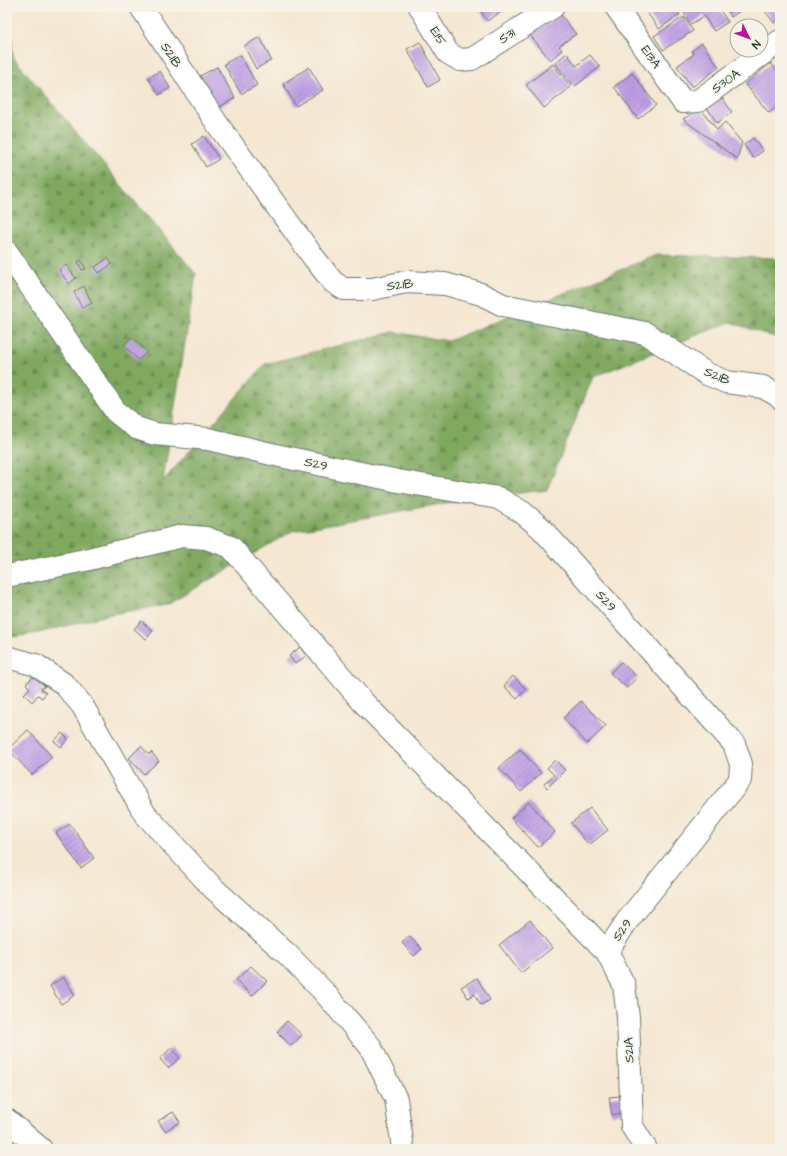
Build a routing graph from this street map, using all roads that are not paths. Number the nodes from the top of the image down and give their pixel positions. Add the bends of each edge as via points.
1 (141, 7) edge
2 (420, 7) edge
3 (552, 7) edge
4 (616, 7) edge
5 (780, 41) edge
6 (460, 60) joint
7 (689, 103) joint
8 (7, 252) edge
9 (780, 398) edge
10 (7, 576) edge
11 (7, 657) edge
12 (607, 952) junction
13 (7, 1120) edge
14 (41, 1149) edge
15 (404, 1149) edge
16 (646, 1149) edge

1 - 9 street, S21B via 218,125 314,258 333,282 344,289 372,289 407,282 445,284 481,294 503,304 645,333 707,374 726,382 762,387
2 - 6 street, E15 via 448,53
3 - 6 street, S31 via 472,59
4 - 7 street, E13A via 683,102
5 - 7 street, S30A via 698,101
8 - 12 street, S29 via 116,412 136,428 156,434 208,439 391,479 498,498 522,512 541,528 734,744 741,764 740,780 627,922
10 - 12 street, S21A via 182,536 206,538 230,547 362,701
11 - 15 street via 36,665 64,684 82,705 145,814 213,888 287,954 324,992 370,1046 396,1099
12 - 16 street, S21A via 624,985 628,1017 632,1126
13 - 14 street

